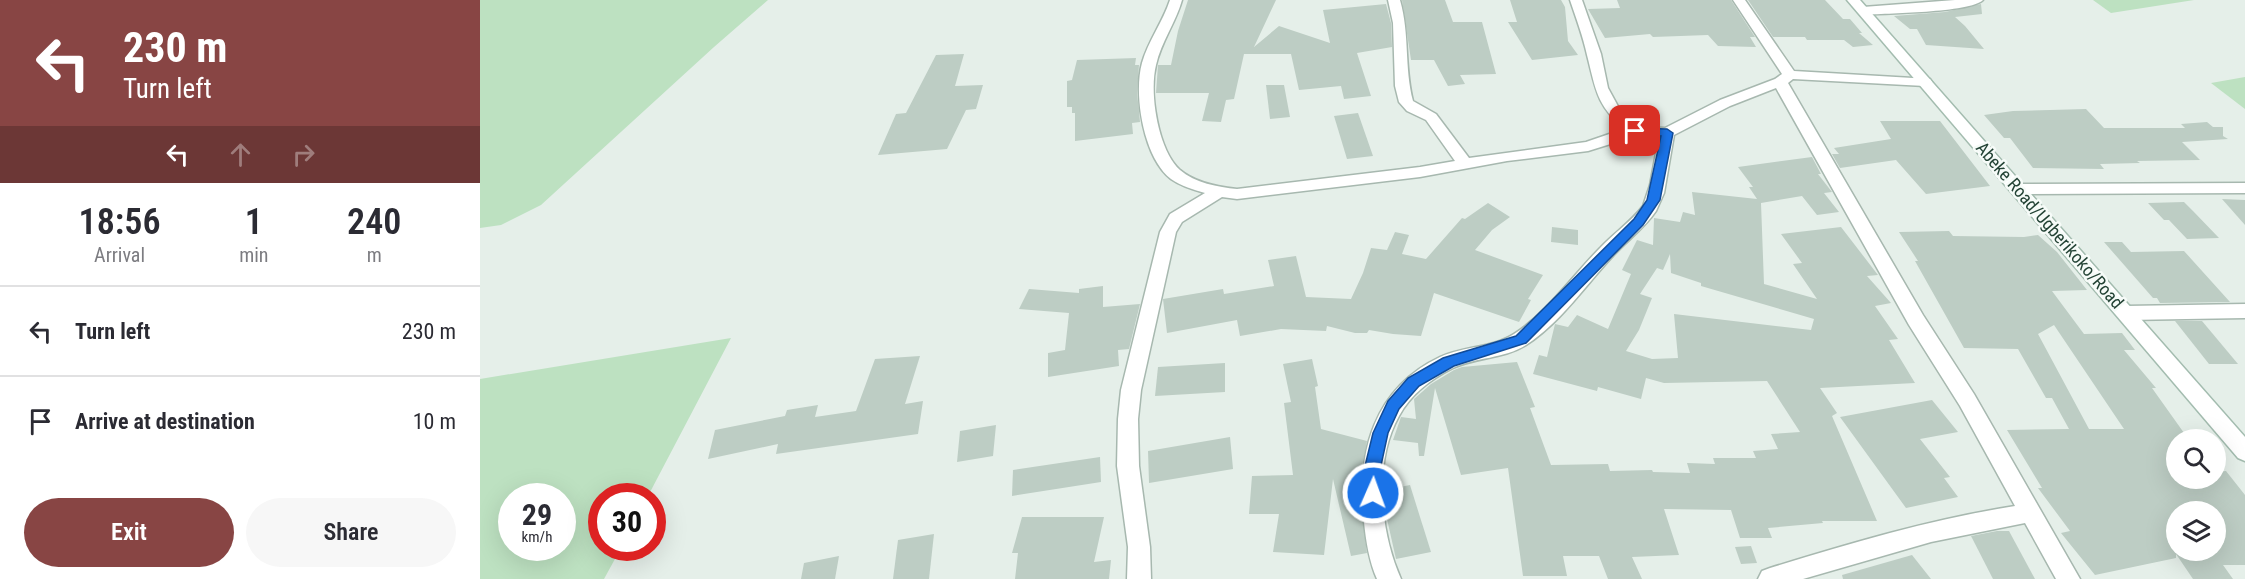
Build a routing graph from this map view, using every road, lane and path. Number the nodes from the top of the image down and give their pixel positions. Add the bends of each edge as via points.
1 (1176, 0) edge
2 (1394, 0) edge
3 (1576, 0) edge
4 (1740, 0) edge
5 (1977, 0) edge
6 (1858, 5) edge
7 (1785, 79) junction
8 (1925, 82) junction
9 (1635, 131) junction
10 (1667, 133) junction
11 (1465, 164) junction
12 (2245, 188) edge
13 (2017, 189) junction
14 (1219, 192) junction
15 (2245, 311) edge
16 (2127, 314) junction
17 (2245, 452) edge
18 (2030, 513) junction
19 (1783, 577) edge
20 (1139, 579) edge
21 (1389, 579) edge
22 (2068, 579) edge

1 - 14 street via 1147,71 1151,130 1175,175
2 - 11 street via 1400,23 1406,102 1431,117
3 - 9 street via 1601,88 1614,112
4 - 7 street
5 - 6 street via 1943,6
6 - 8 street, Abeke Road/Ugberikoko/Road
7 - 8 street
7 - 10 street via 1725,103
7 - 18 street via 1916,320 1967,400
8 - 13 street, Abeke Road/Ugberikoko/Road
9 - 10 street
9 - 11 street via 1588,146
10 - 21 street via 1653,200 1639,222 1542,319 1521,339 1449,362 1413,382 1393,405 1380,433 1372,470 1374,516 1382,567
11 - 14 street via 1267,191
12 - 13 street
13 - 16 street, Abeke Road/Ugberikoko/Road
14 - 20 street via 1176,218 1168,232 1131,390 1128,466 1139,546
15 - 16 street
16 - 17 street, Abeke Road/Ugberikoko/Road
18 - 19 street via 1893,541
18 - 22 street

